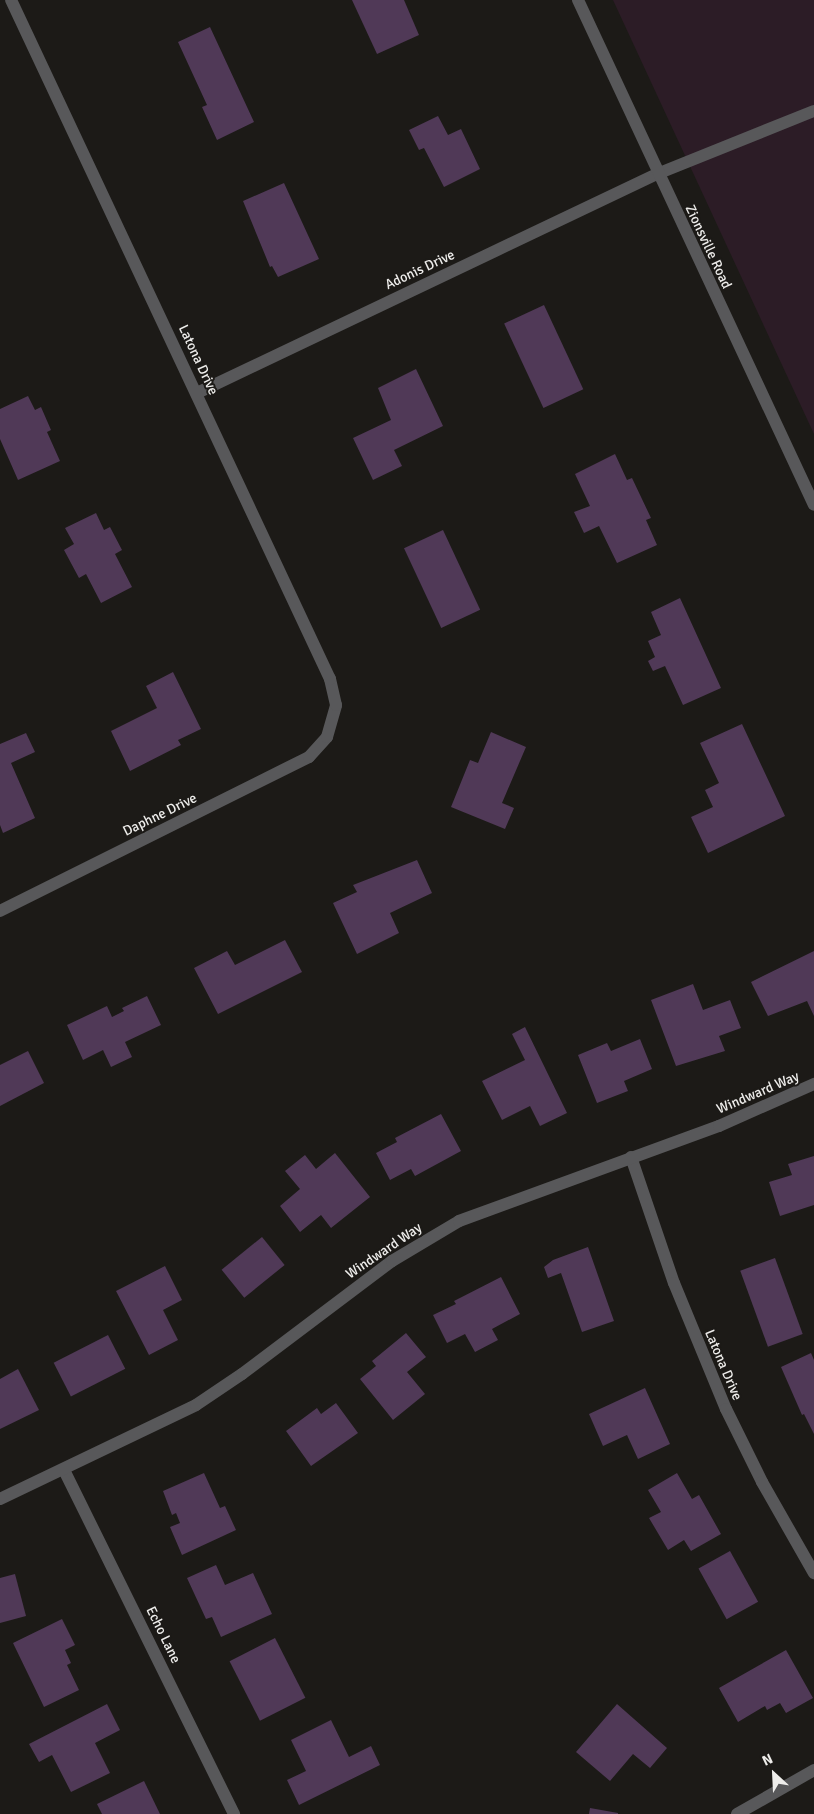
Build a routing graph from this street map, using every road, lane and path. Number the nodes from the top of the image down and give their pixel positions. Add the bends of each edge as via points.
1 (11, 0) edge
2 (578, 0) edge
3 (814, 111) edge
4 (657, 174) junction
5 (197, 393) junction
6 (814, 505) edge
7 (327, 737) joint
8 (0, 911) edge
9 (814, 1084) edge
10 (631, 1157) junction
11 (64, 1470) junction
12 (0, 1500) edge
13 (814, 1573) edge
14 (814, 1770) edge
15 (234, 1814) edge
16 (737, 1814) edge

1 - 5 street, Latona Drive
2 - 4 street, Zionsville Road
3 - 4 street, Adonis Drive
4 - 5 street, Adonis Drive
4 - 6 street, Zionsville Road
5 - 7 street, Latona Drive via 330,679 336,705
7 - 8 street, Daphne Drive via 309,757
9 - 10 street, Windward Way via 720,1126
10 - 11 street, Windward Way via 459,1221 392,1261 196,1405
10 - 13 street, Latona Drive via 674,1283 726,1409 762,1482
11 - 12 street, Windward Way
11 - 15 street, Echo Lane
14 - 16 street

